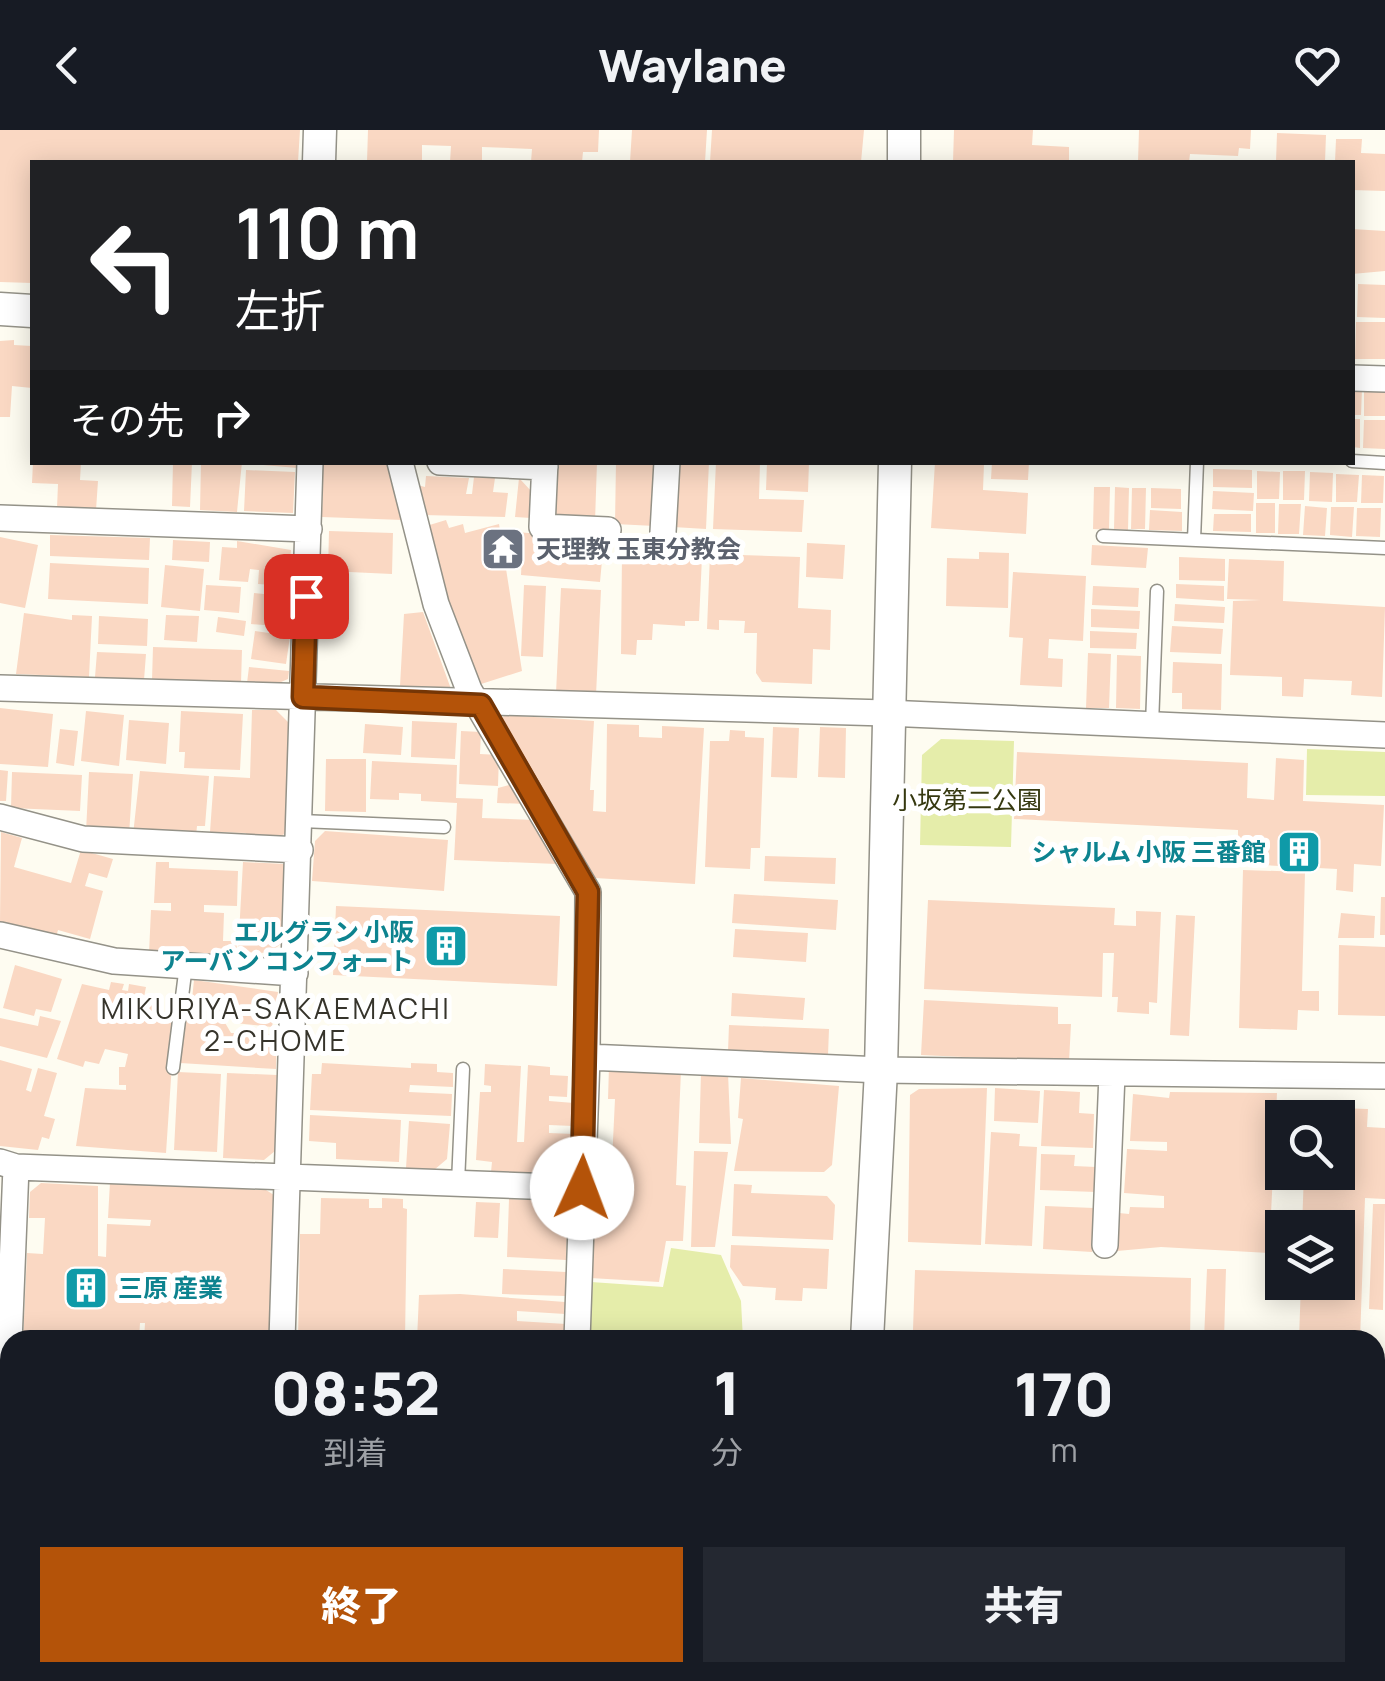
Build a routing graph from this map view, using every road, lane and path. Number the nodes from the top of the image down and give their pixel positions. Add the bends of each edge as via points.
1 (320, 130) edge
2 (904, 130) edge
3 (319, 160) edge
4 (904, 160) edge
5 (0, 309) edge
6 (30, 310) edge
7 (1355, 378) edge
8 (1385, 379) edge
9 (1355, 461) edge
10 (1385, 462) edge
11 (310, 465) edge
12 (401, 465) edge
13 (545, 465) edge
14 (666, 465) edge
15 (896, 465) edge
16 (1198, 465) edge
17 (0, 518) edge
18 (309, 529) junction
19 (608, 530) dead end
20 (663, 532) dead end
21 (1104, 536) dead end
22 (1194, 540) junction
23 (1385, 548) edge
24 (1157, 591) dead end
25 (0, 688) edge
26 (303, 697) junction
27 (481, 705) junction
28 (886, 713) junction
29 (1152, 725) junction
30 (1385, 735) edge
31 (0, 817) edge
32 (301, 821) junction
33 (444, 827) dead end
34 (300, 850) junction
35 (0, 935) edge
36 (186, 965) junction
37 (295, 973) junction
38 (588, 1057) junction
39 (173, 1068) dead end
40 (463, 1068) dead end
41 (881, 1070) junction
42 (1112, 1074) junction
43 (1385, 1076) edge
44 (8, 1164) edge
45 (287, 1175) junction
46 (458, 1182) junction
47 (582, 1188) junction
48 (1105, 1245) dead end
49 (4, 1330) edge
50 (282, 1330) edge
51 (577, 1330) edge
52 (868, 1330) edge
53 (0, 1540) edge
54 (0, 1568) edge

1 - 3 street
2 - 4 street
5 - 6 street
7 - 8 street
9 - 10 lane
11 - 18 street
12 - 27 street via 436,604 468,690
13 - 19 street via 542,526
14 - 20 street
15 - 28 street
16 - 22 lane
17 - 18 street
18 - 26 street
21 - 22 lane
22 - 23 lane
24 - 29 lane
25 - 26 street
26 - 27 street
26 - 32 street
27 - 28 street
27 - 38 street via 588,892
28 - 29 street
28 - 41 street
29 - 30 street
31 - 34 street via 83,839
32 - 33 lane
32 - 34 street
34 - 37 street
35 - 36 street via 74,956
36 - 37 street
36 - 39 lane
37 - 45 street
38 - 41 street
38 - 47 street
40 - 46 lane
41 - 42 street
41 - 52 street
42 - 43 street
42 - 48 street
44 - 45 street
44 - 49 street
45 - 46 street
45 - 50 street
46 - 47 street
47 - 51 street
53 - 54 street

